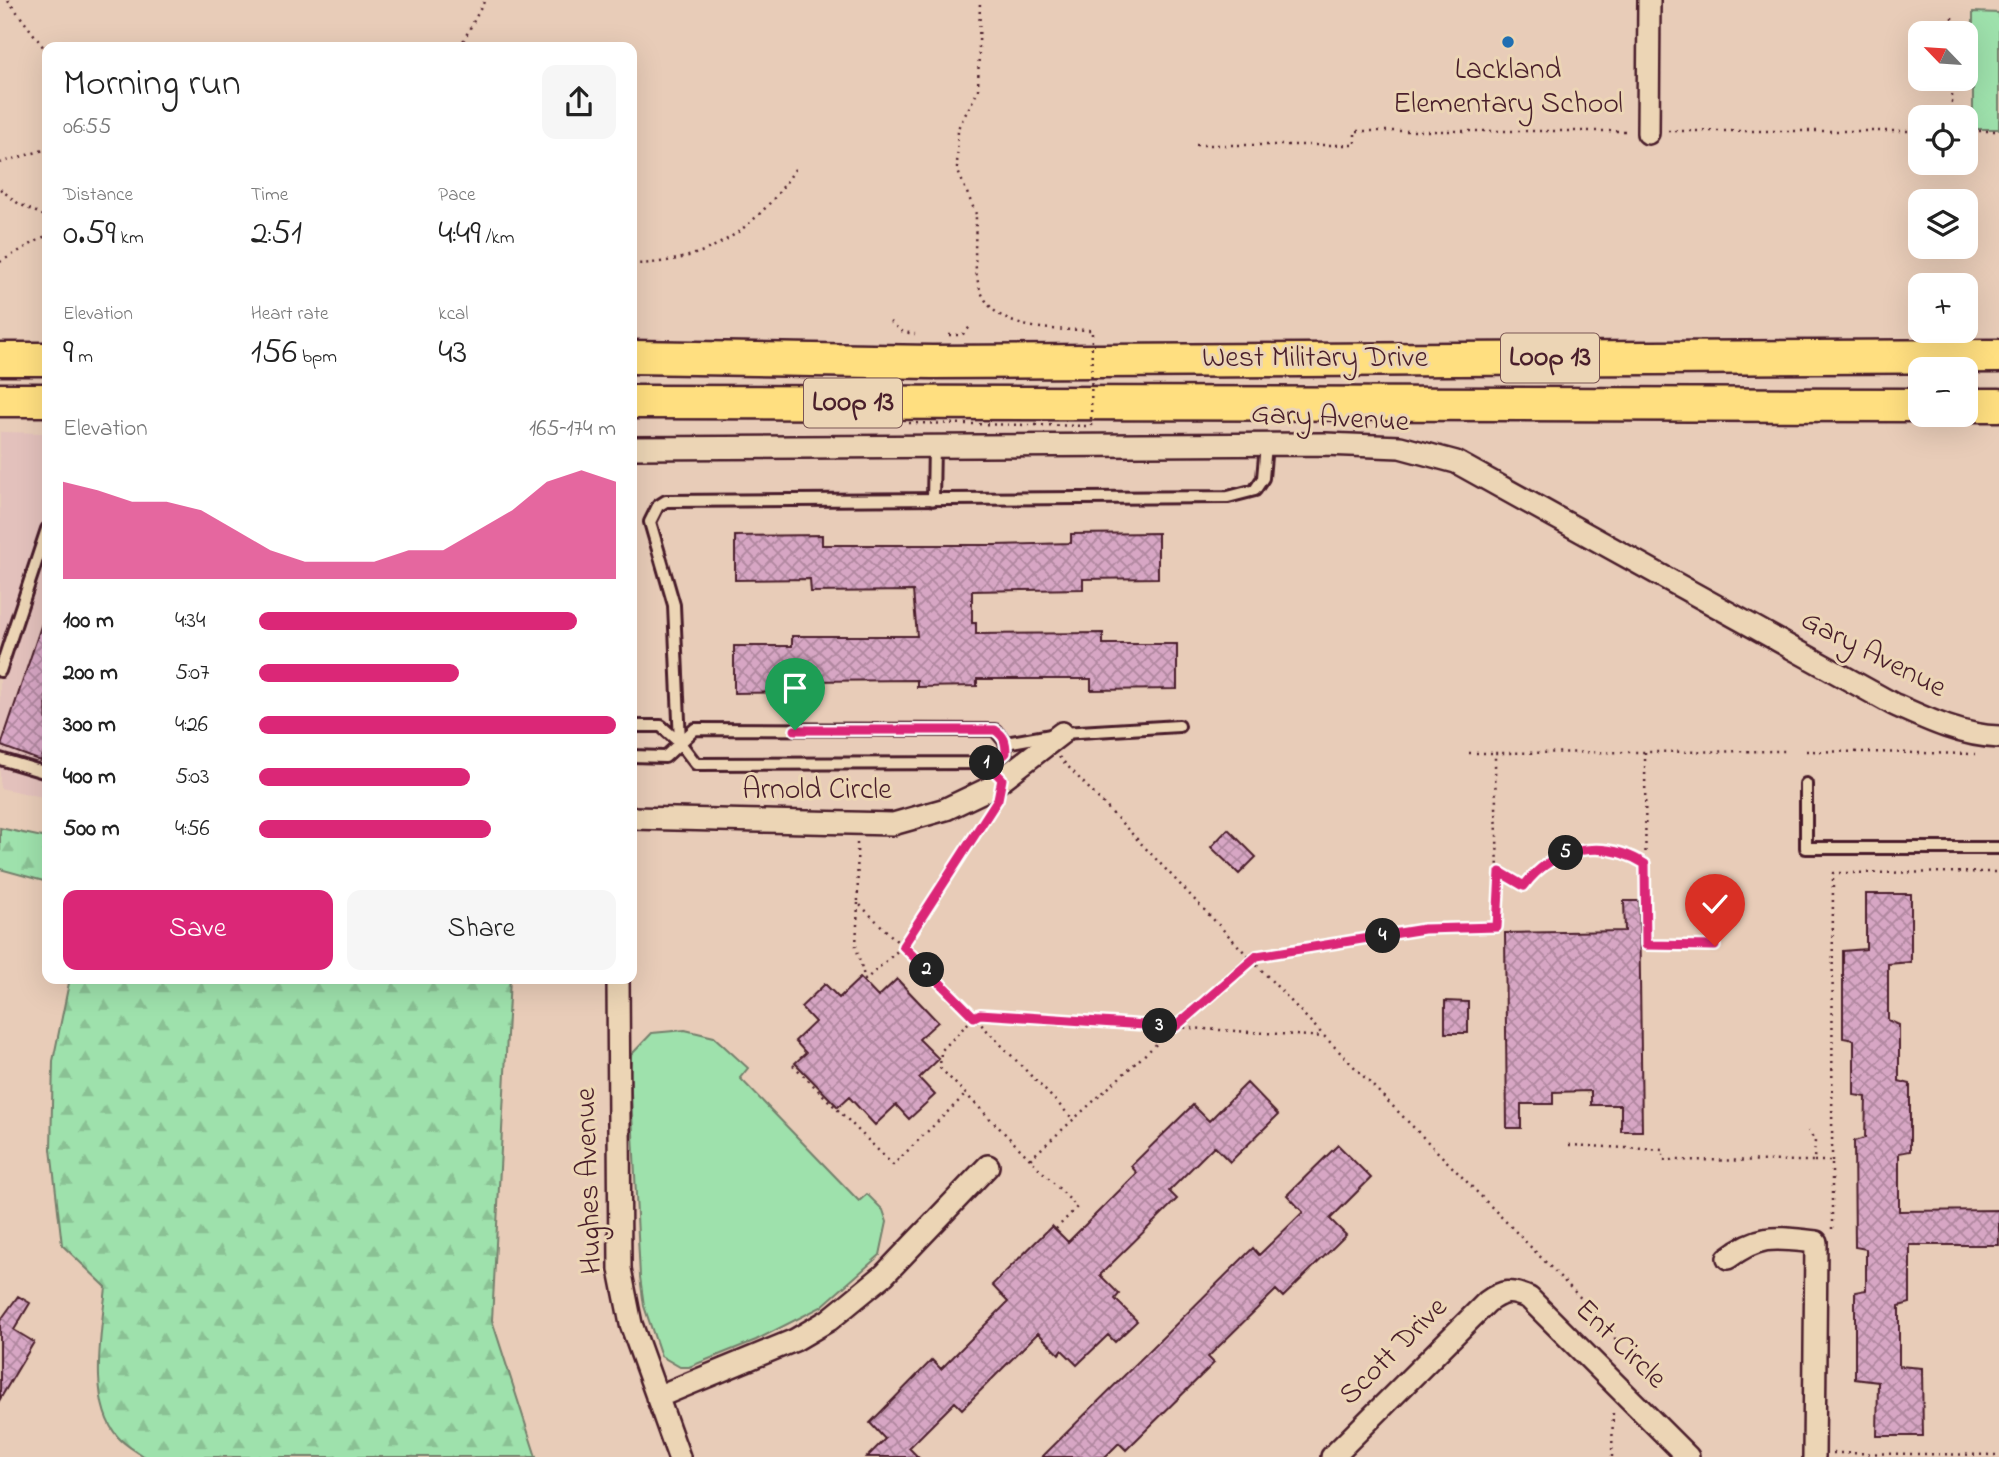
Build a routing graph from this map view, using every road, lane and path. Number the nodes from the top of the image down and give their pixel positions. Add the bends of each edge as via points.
1 (8, 0) edge
2 (485, 0) edge
3 (980, 0) edge
4 (1650, 0) edge
5 (1952, 13) dead end
6 (1952, 21) edge
7 (463, 42) edge
8 (42, 45) edge
9 (1908, 131) edge
10 (1978, 131) edge
11 (1999, 131) edge
12 (1648, 132) junction
13 (1196, 145) dead end
14 (42, 150) edge
15 (0, 163) edge
16 (797, 166) dead end
17 (0, 189) edge
18 (42, 215) edge
19 (42, 237) edge
20 (0, 262) edge
21 (637, 264) edge
22 (890, 322) dead end
23 (972, 325) dead end
24 (915, 334) dead end
25 (948, 335) dead end
26 (1999, 356) edge
27 (637, 358) edge
28 (0, 359) edge
29 (42, 359) edge
30 (0, 400) edge
31 (42, 400) edge
32 (637, 402) edge
33 (1908, 405) edge
34 (1978, 405) edge
35 (1999, 405) edge
36 (909, 423) dead end
37 (1266, 445) junction
38 (934, 446) junction
39 (637, 448) edge
40 (933, 500) junction
41 (42, 544) edge
42 (0, 671) edge
43 (637, 726) edge
44 (1178, 726) dead end
45 (1062, 733) junction
46 (1999, 737) edge
47 (680, 743) junction
48 (1006, 743) junction
49 (1787, 751) dead end
50 (1806, 751) dead end
51 (1645, 752) junction
52 (1469, 753) dead end
53 (1495, 754) junction
54 (1985, 754) dead end
55 (1057, 755) dead end
56 (637, 757) edge
57 (0, 759) edge
58 (986, 763) junction
59 (42, 772) edge
60 (1002, 779) junction
61 (1806, 784) dead end
62 (637, 818) edge
63 (857, 825) junction
64 (1999, 848) edge
65 (1645, 864) junction
66 (1500, 872) junction
67 (1999, 872) edge
68 (858, 903) junction
69 (903, 946) junction
70 (1715, 946) dead end
71 (1251, 958) junction
72 (618, 984) edge
73 (974, 1017) junction
74 (1175, 1027) junction
75 (1325, 1037) junction
76 (793, 1065) dead end
77 (965, 1095) junction
78 (1073, 1119) junction
79 (1808, 1131) dead end
80 (1569, 1145) dead end
81 (1030, 1159) junction
82 (1832, 1161) dead end
83 (988, 1166) dead end
84 (1056, 1230) dead end
85 (1728, 1258) dead end
86 (1501, 1292) joint
87 (1614, 1381) junction
88 (657, 1397) junction
89 (1824, 1455) edge
90 (1999, 1455) edge
91 (680, 1457) edge
92 (1332, 1457) edge
93 (1612, 1457) edge
94 (1688, 1457) edge

1 - 8 path
2 - 7 path
3 - 36 path, bridge via 978,91 958,128 957,169 976,214 976,271 990,306 1017,325 1092,330 1091,426
4 - 12 street
5 - 6 path
9 - 12 path
10 - 11 path
12 - 13 path via 1355,131 1355,145
14 - 15 path
16 - 21 path via 764,212 738,234 708,251
17 - 18 path
19 - 20 path
22 - 24 path
23 - 25 path via 962,335
26 - 27 main road, West Military Drive / Loop 13 via 944,362
28 - 29 main road
30 - 31 main road
32 - 33 main road, West Military Drive / Loop 13
34 - 35 main road
37 - 38 street, Gary Avenue
37 - 40 lane via 1263,478 1255,490 1228,497
37 - 46 street, Gary Avenue via 1401,447 1456,462 1893,704 1933,722
38 - 39 street, Gary Avenue
38 - 40 lane
40 - 47 lane via 666,501 658,506 650,522 674,605
41 - 42 lane
43 - 47 lane via 661,726
44 - 45 lane
45 - 48 lane
45 - 60 street, Arnold Circle
47 - 48 lane via 695,729 995,730
47 - 56 lane via 665,757
47 - 58 lane via 696,764 706,766
48 - 58 lane via 1006,753 995,763
49 - 51 path
50 - 54 path
51 - 53 path
51 - 65 path
52 - 53 path
53 - 66 path
55 - 71 path
57 - 59 lane
58 - 60 lane
60 - 63 street, Arnold Circle via 946,809 893,824
60 - 69 path via 998,799
61 - 64 lane via 1806,848
62 - 63 street, Arnold Circle
63 - 68 path
65 - 66 path via 1618,852 1584,849 1547,862 1524,886
65 - 70 path via 1646,945
66 - 71 path via 1497,927 1424,929
67 - 82 path via 1833,873
68 - 69 path
68 - 69 path via 856,946 865,980
69 - 73 path
71 - 74 path
71 - 75 path
72 - 88 street, Hughes Avenue via 620,1269 631,1324
73 - 74 path
73 - 77 path via 940,1051 940,1068
73 - 78 path
74 - 75 path
74 - 78 path
75 - 87 path via 1615,1333
76 - 77 path via 893,1165
77 - 81 path
78 - 81 path
79 - 80 path via 1815,1140 1814,1161 1663,1160 1663,1150
81 - 84 path via 1077,1206
83 - 88 street via 884,1275 829,1320 795,1340
85 - 89 street via 1758,1239 1816,1242
86 - 87 street, Ent Circle via 1529,1298
86 - 92 street, Scott Drive
87 - 93 path
87 - 94 street, Ent Circle
88 - 91 street, Hughes Avenue
89 - 90 path

